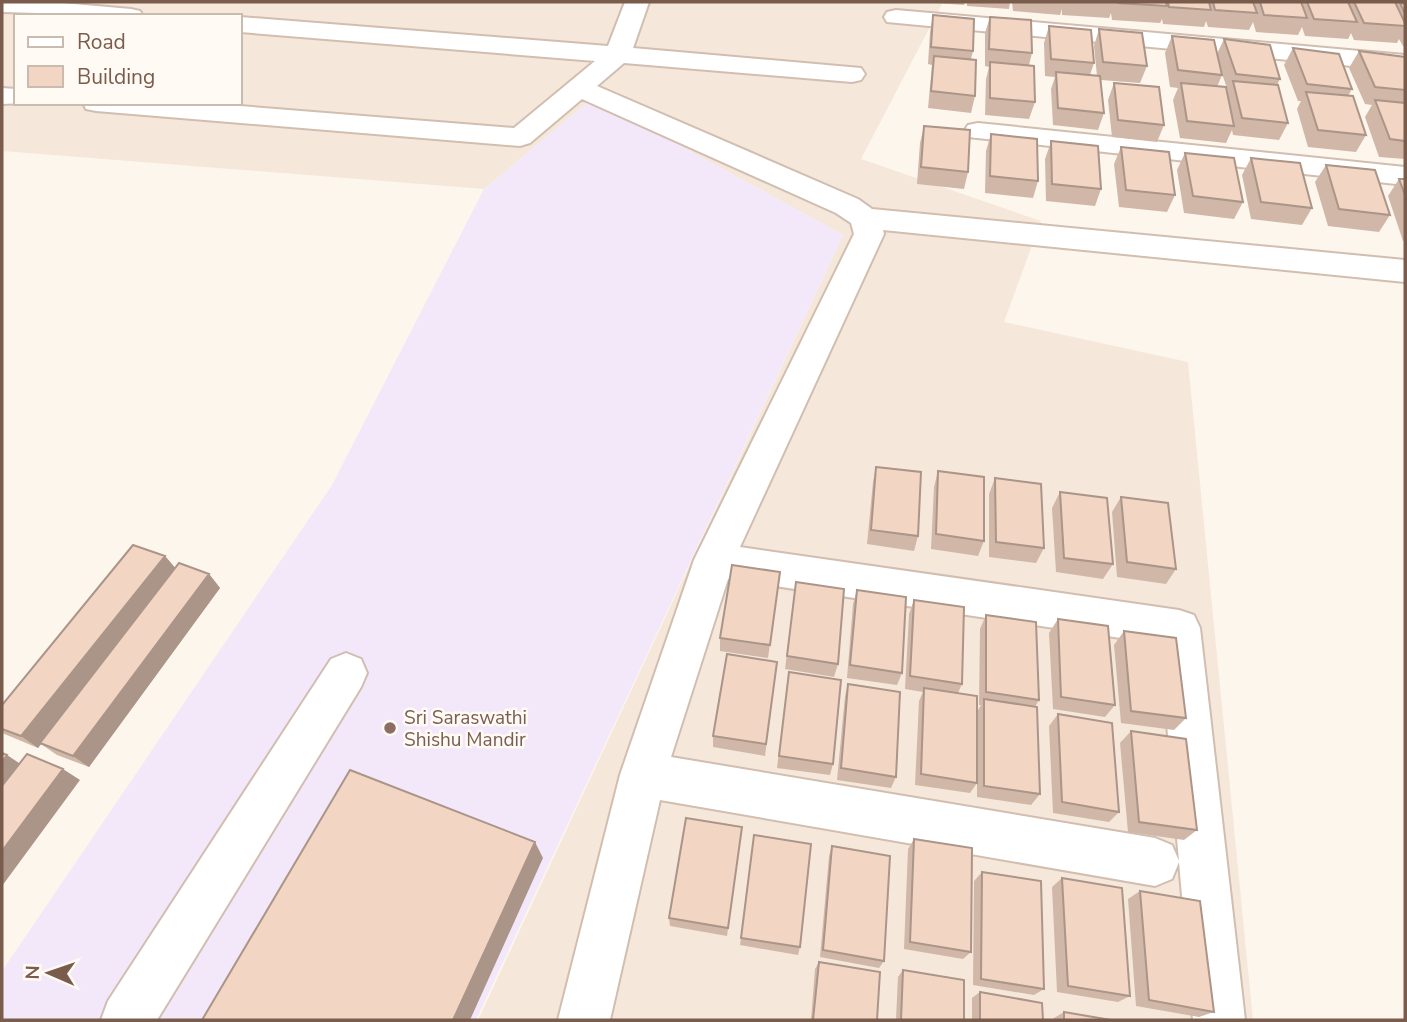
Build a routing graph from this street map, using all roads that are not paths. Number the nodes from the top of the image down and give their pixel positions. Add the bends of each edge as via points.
1 (637, 2) edge
2 (2, 5) edge
3 (108, 14) edge
4 (895, 17) dead end
5 (242, 24) edge
6 (618, 55) junction
7 (1405, 63) edge
8 (852, 74) dead end
9 (579, 88) junction
10 (121, 105) edge
11 (978, 131) dead end
12 (1405, 176) edge
13 (865, 218) junction
14 (1405, 271) edge
15 (714, 560) junction
16 (346, 673) dead end
17 (643, 775) junction
18 (1155, 862) dead end
19 (127, 1020) edge
20 (584, 1020) edge
21 (1219, 1020) edge

1 - 6 street
2 - 3 street
4 - 7 street
5 - 6 street
6 - 8 street
6 - 9 street
9 - 10 street via 520,137
9 - 13 street
11 - 12 street
13 - 14 street
13 - 15 street via 869,234
15 - 17 street
15 - 21 street via 1179,628
16 - 19 street
17 - 18 street
17 - 20 street

